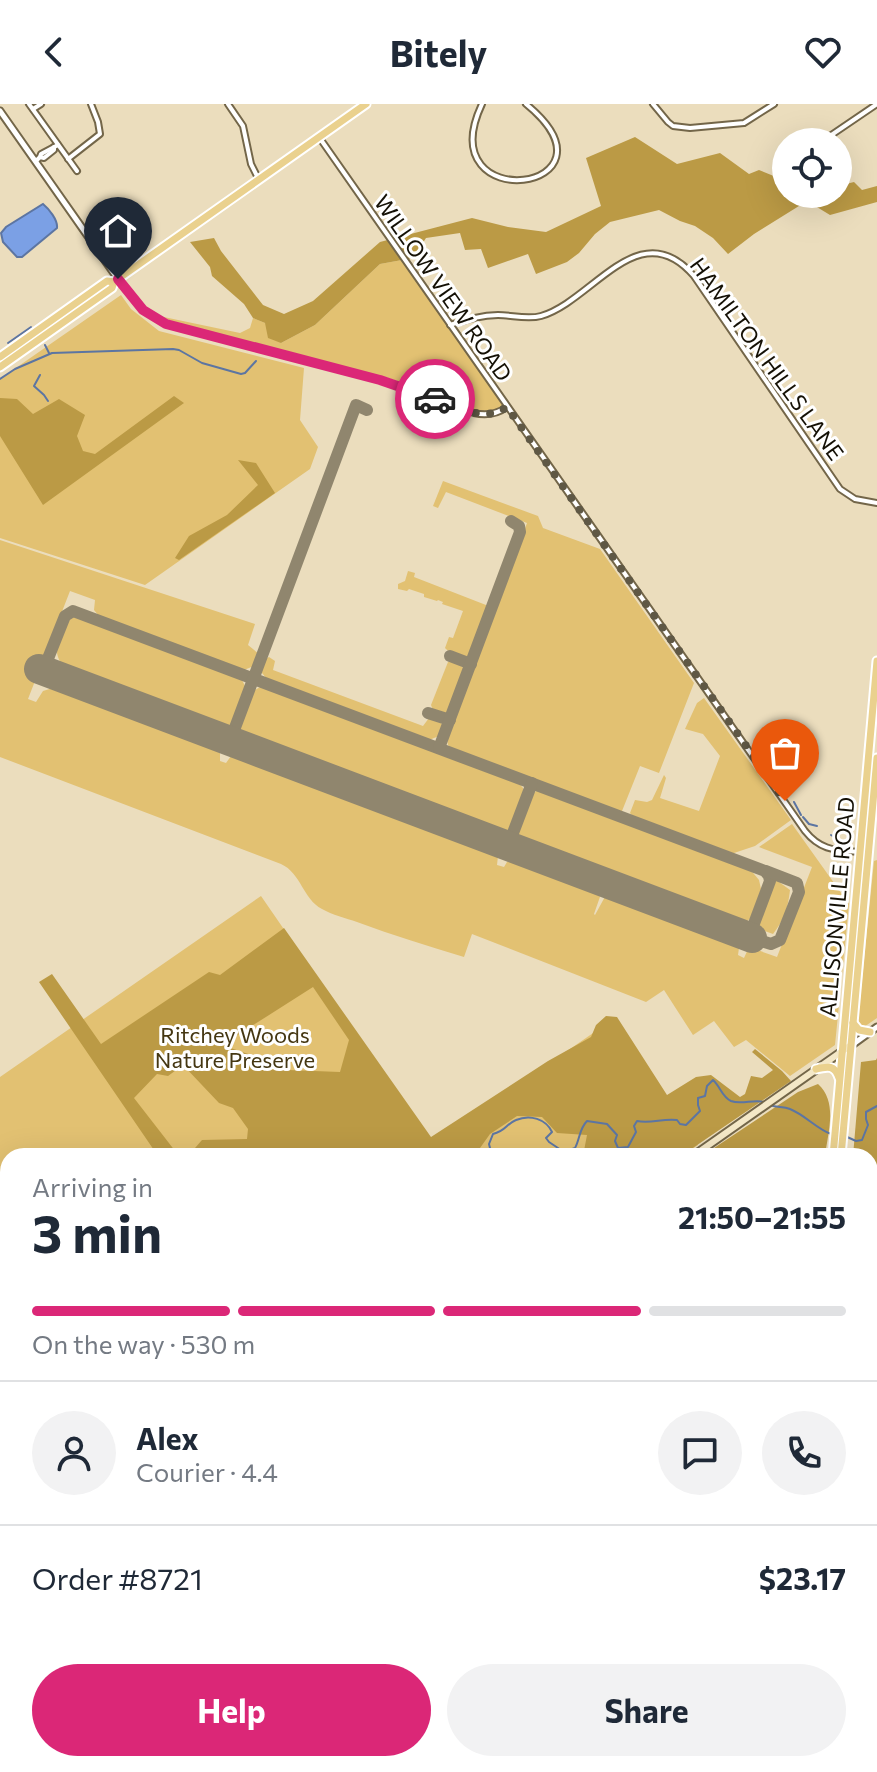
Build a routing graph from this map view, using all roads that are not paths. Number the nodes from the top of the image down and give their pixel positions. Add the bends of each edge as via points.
1 (29, 104) edge
2 (41, 104) edge
3 (91, 104) edge
4 (228, 104) edge
5 (366, 104) edge
6 (482, 104) edge
7 (526, 104) edge
8 (653, 104) edge
9 (774, 104) edge
10 (877, 104) edge
11 (33, 109) junction
12 (0, 111) edge
13 (842, 128) edge
14 (319, 137) junction
15 (56, 146) junction
16 (38, 159) junction
17 (68, 159) junction
18 (77, 171) dead end
19 (259, 179) junction
20 (116, 280) junction
21 (450, 325) junction
22 (0, 357) edge
23 (0, 367) edge
24 (507, 407) junction
25 (877, 503) edge
26 (877, 661) edge
27 (877, 758) edge
28 (864, 852) junction
29 (853, 1023) junction
30 (874, 1029) edge
31 (851, 1045) junction
32 (842, 1051) junction
33 (816, 1069) junction
34 (839, 1080) junction
35 (840, 1125) junction
36 (704, 1148) edge
37 (837, 1148) edge

1 - 11 street
2 - 11 street
3 - 17 street via 100,134
4 - 19 street via 243,126
5 - 14 main road
6 - 7 street via 472,134 477,159 492,174 523,180 549,171 557,155 549,128
8 - 9 street via 678,128 737,125
10 - 13 street
11 - 15 street
12 - 16 street
14 - 19 main road
14 - 21 street, WILLOW VIEW ROAD
15 - 16 street
15 - 17 street
16 - 20 street
17 - 18 street
19 - 20 main road
20 - 22 main road via 107,281
20 - 23 main road
20 - 24 street via 143,310 166,324 380,380 474,413
21 - 24 street, WILLOW VIEW ROAD
21 - 25 street, HAMILTON HILLS LANE via 484,316 534,318 564,304 628,259 645,253 665,255 694,276 840,489 855,499
24 - 28 street, WILLOW VIEW ROAD via 811,839 831,849
26 - 28 main road, ALLISONVILLE ROAD
27 - 28 main road, ALLISONVILLE ROAD
28 - 29 main road, ALLISONVILLE ROAD
28 - 32 main road, ALLISONVILLE ROAD
29 - 30 main road via 859,1030
29 - 31 main road, ALLISONVILLE ROAD
30 - 31 street
31 - 32 main road
31 - 35 main road, ALLISONVILLE ROAD
32 - 33 main road
32 - 34 main road, ALLISONVILLE ROAD
33 - 34 main road via 834,1068
33 - 36 main road
34 - 35 main road, ALLISONVILLE ROAD
35 - 37 main road, ALLISONVILLE ROAD

